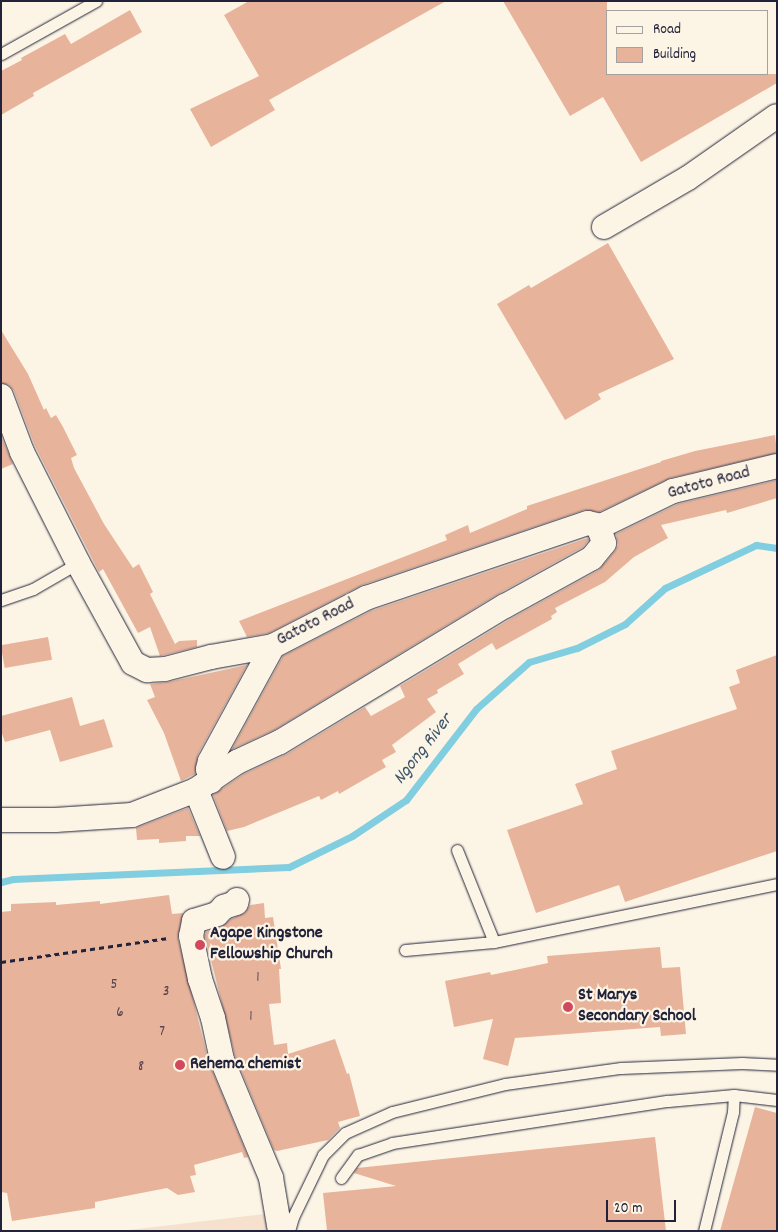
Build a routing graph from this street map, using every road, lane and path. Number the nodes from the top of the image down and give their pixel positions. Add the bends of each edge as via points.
1 (96, 1) edge
2 (1, 54) edge
3 (777, 116) edge
4 (604, 227) dead end
5 (1, 396) edge
6 (777, 466) edge
7 (601, 526) junction
8 (78, 563) junction
9 (1, 600) edge
10 (272, 646) junction
11 (204, 786) junction
12 (1, 820) edge
13 (458, 850) dead end
14 (223, 857) dead end
15 (777, 884) edge
16 (237, 900) dead end
17 (191, 936) junction
18 (494, 942) junction
19 (405, 950) dead end
20 (1, 962) edge
21 (777, 1065) edge
22 (734, 1095) junction
23 (777, 1100) edge
24 (341, 1178) dead end
25 (280, 1231) edge
26 (289, 1231) edge
27 (704, 1231) edge

1 - 2 lane
3 - 4 street via 688,178
5 - 8 street, Gatoto Road via 22,452
6 - 7 street, Gatoto Road via 673,491
7 - 10 street, Gatoto Road via 588,523 366,598
7 - 11 street via 604,543 592,558 505,606 280,742 221,772
8 - 9 lane via 33,590
8 - 10 street, Gatoto Road via 133,663 140,668 165,669
10 - 11 street via 210,761
11 - 12 street via 132,815
11 - 14 street
13 - 18 lane
15 - 18 lane
16 - 17 street via 217,914 194,921
17 - 20 path
17 - 25 street via 222,1060 270,1178
18 - 19 lane
21 - 26 lane via 742,1063 621,1068 505,1084 392,1112 345,1133 324,1155
22 - 23 lane
22 - 24 lane via 668,1101 392,1143 358,1155
22 - 27 lane via 733,1112

